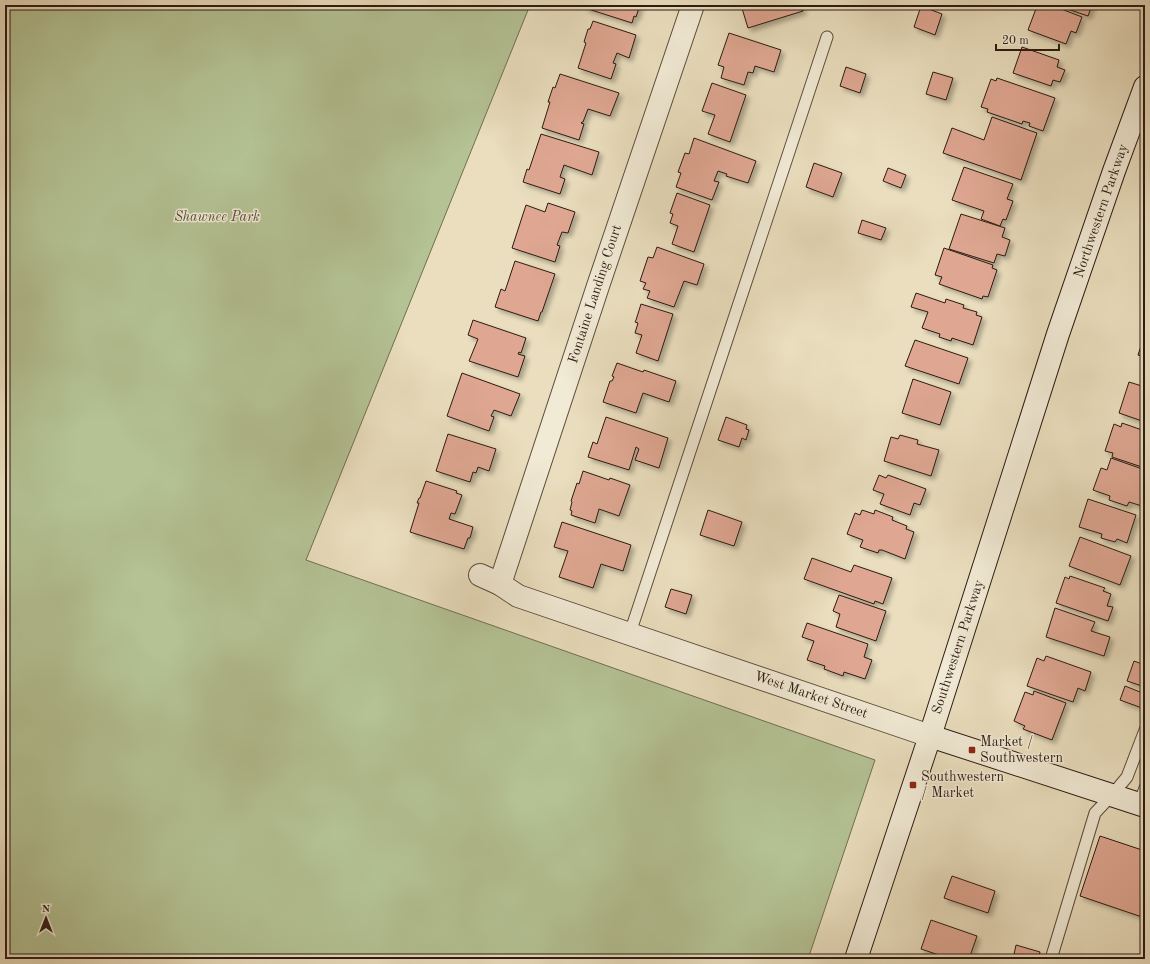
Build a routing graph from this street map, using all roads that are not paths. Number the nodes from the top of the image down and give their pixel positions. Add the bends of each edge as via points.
1 (693, 5) edge
2 (827, 37) dead end
3 (1145, 87) edge
4 (1058, 334) joint
5 (480, 575) dead end
6 (500, 584) junction
7 (630, 633) junction
8 (1145, 730) edge
9 (930, 736) junction
10 (1112, 795) junction
11 (1143, 800) edge
12 (856, 959) edge
13 (1051, 959) edge

1 - 6 street, Fontaine Landing Court
2 - 7 lane
3 - 4 street, Northwestern Parkway
4 - 9 street, Southwestern Parkway
5 - 6 street, West Market Street
6 - 7 street, West Market Street via 518,596
7 - 9 street, West Market Street
8 - 10 lane via 1127,777
9 - 10 street, West Market Street
9 - 12 street, Southwestern Parkway
10 - 11 street, West Market Street
10 - 13 lane via 1095,813

